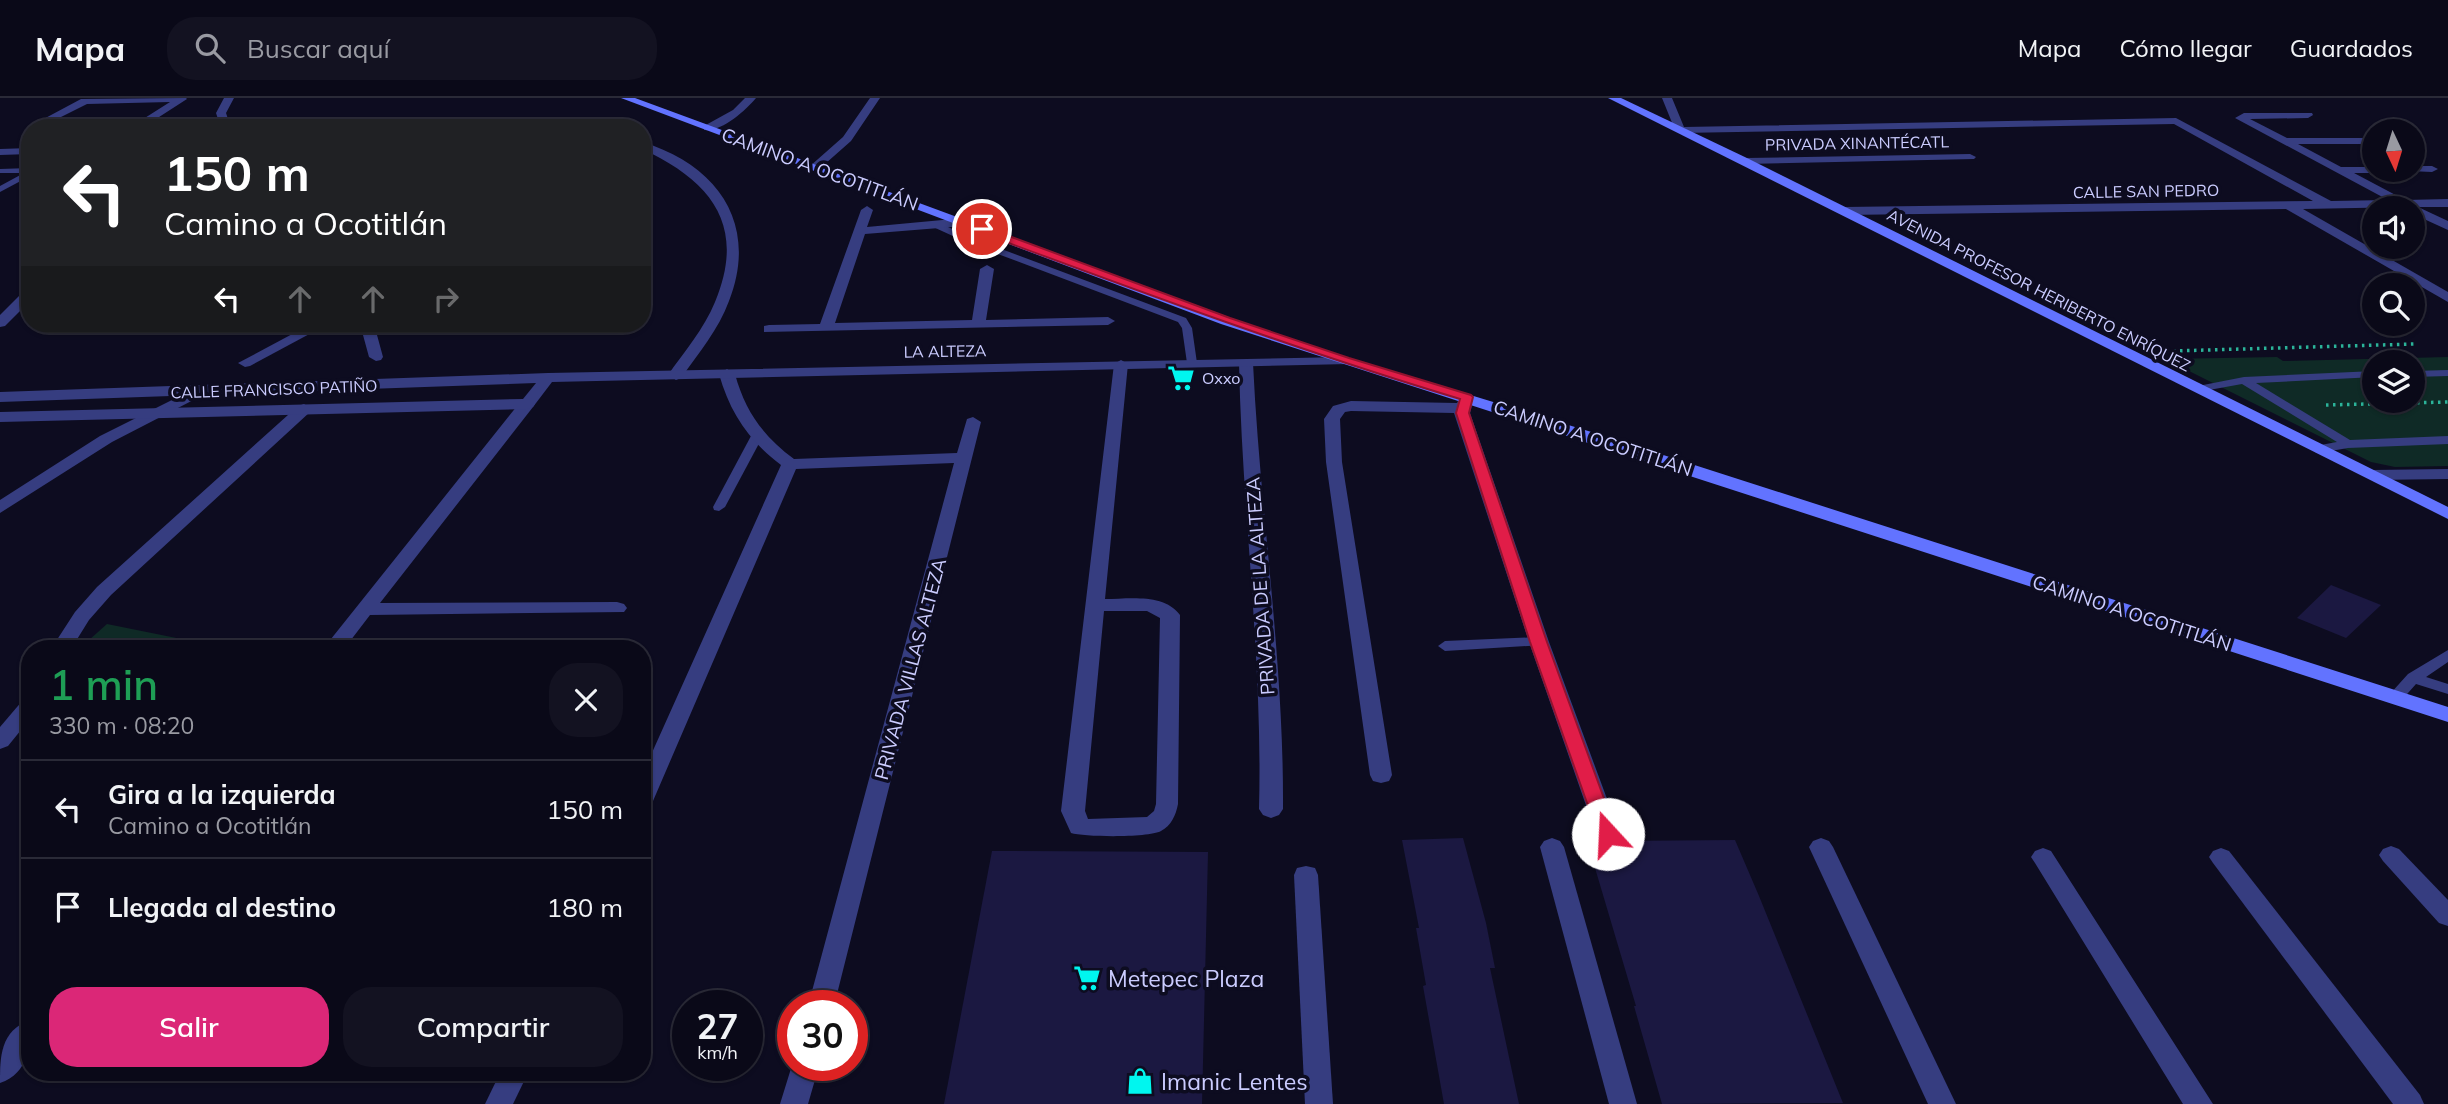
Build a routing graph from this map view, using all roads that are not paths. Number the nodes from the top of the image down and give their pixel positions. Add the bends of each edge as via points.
1 (229, 98) edge
2 (626, 98) edge
3 (751, 98) edge
4 (875, 98) edge
5 (1613, 98) edge
6 (1667, 98) edge
7 (88, 99) edge
8 (183, 99) edge
9 (2308, 115) dead end
10 (50, 119) edge
11 (149, 119) edge
12 (223, 119) edge
13 (708, 128) junction
14 (1680, 130) junction
15 (2362, 141) edge
16 (2284, 142) junction
17 (651, 150) edge
18 (21, 151) edge
19 (0, 152) edge
20 (1970, 157) dead end
21 (1745, 161) junction
22 (813, 169) junction
23 (2426, 169) edge
24 (2432, 169) dead end
25 (2341, 170) junction
26 (2362, 170) edge
27 (0, 171) edge
28 (21, 171) edge
29 (21, 176) edge
30 (0, 189) edge
31 (2389, 196) edge
32 (2448, 203) edge
33 (2425, 205) edge
34 (2289, 206) junction
35 (2332, 206) junction
36 (2362, 206) edge
37 (867, 211) dead end
38 (1844, 211) junction
39 (2425, 214) edge
40 (964, 222) junction
41 (934, 224) junction
42 (2448, 226) edge
43 (860, 231) junction
44 (988, 269) dead end
45 (2448, 298) edge
46 (21, 302) edge
47 (1108, 321) dead end
48 (0, 323) edge
49 (978, 324) junction
50 (827, 328) junction
51 (769, 329) dead end
52 (303, 333) edge
53 (369, 333) edge
54 (376, 357) dead end
55 (1344, 360) junction
56 (245, 363) dead end
57 (1192, 363) junction
58 (1246, 363) junction
59 (1121, 364) junction
60 (2448, 373) edge
61 (727, 374) junction
62 (2425, 374) edge
63 (676, 375) junction
64 (2362, 375) edge
65 (548, 378) junction
66 (2244, 380) junction
67 (2198, 389) junction
68 (200, 391) junction
69 (0, 397) edge
70 (1464, 402) junction
71 (527, 404) junction
72 (304, 409) junction
73 (160, 412) junction
74 (0, 417) edge
75 (973, 422) dead end
76 (757, 436) junction
77 (2448, 440) edge
78 (2348, 444) junction
79 (2319, 449) junction
80 (965, 458) junction
81 (790, 464) junction
82 (2448, 474) edge
83 (2372, 475) junction
84 (719, 507) dead end
85 (0, 508) edge
86 (2448, 514) edge
87 (1096, 605) junction
88 (617, 608) dead end
89 (363, 609) junction
90 (67, 640) edge
91 (340, 640) edge
92 (1539, 642) junction
93 (1445, 646) dead end
94 (2448, 655) edge
95 (2413, 678) junction
96 (2448, 689) edge
97 (2395, 698) junction
98 (2448, 715) edge
99 (21, 716) edge
100 (0, 741) edge
101 (1381, 775) dead end
102 (651, 781) edge
103 (1271, 809) dead end
104 (1608, 834) dead end
105 (1552, 847) dead end
106 (1821, 847) dead end
107 (2391, 855) dead end
108 (2043, 857) dead end
109 (2221, 857) dead end
110 (1306, 875) dead end
111 (2448, 916) edge
112 (826, 990) edge
113 (21, 1044) edge
114 (0, 1071) edge
115 (510, 1081) edge
116 (801, 1081) edge
117 (499, 1104) edge
118 (794, 1104) edge
119 (1319, 1104) edge
120 (1623, 1104) edge
121 (1942, 1104) edge
122 (2199, 1104) edge
123 (2410, 1104) edge

1 - 12 street via 221,113
2 - 13 main road, CAMINO A OCOTITLÁN
3 - 13 street
4 - 22 street via 847,139
5 - 14 main road, AVENIDA PROFESOR HERIBERTO ENRÍQUEZ
6 - 14 street
7 - 8 street
7 - 10 street
8 - 11 street
9 - 16 street via 2241,116
13 - 22 main road, CAMINO A OCOTITLÁN
14 - 21 main road, AVENIDA PROFESOR HERIBERTO ENRÍQUEZ
14 - 35 street via 2178,121
15 - 16 street
16 - 25 street
17 - 63 street via 693,174 720,199 728,212 735,251 732,277 721,305
18 - 19 street
20 - 21 street, PRIVADA XINANTÉCATL
21 - 38 main road, AVENIDA PROFESOR HERIBERTO ENRÍQUEZ
22 - 40 main road, CAMINO A OCOTITLÁN
23 - 24 street
25 - 26 street
25 - 31 street
27 - 28 lane
29 - 30 lane
32 - 33 street, CALLE SAN PEDRO
34 - 35 street, CALLE SAN PEDRO
34 - 38 street, CALLE SAN PEDRO
34 - 45 street
35 - 36 street, CALLE SAN PEDRO
37 - 43 street
38 - 67 main road, AVENIDA PROFESOR HERIBERTO ENRÍQUEZ
39 - 42 street
40 - 41 street
40 - 55 main road, CAMINO A OCOTITLÁN
41 - 43 street
41 - 57 lane via 1182,320
43 - 50 street
44 - 49 street
46 - 48 street
47 - 49 street
49 - 50 street
50 - 51 street
52 - 56 street
53 - 54 street
55 - 58 street, LA ALTEZA
55 - 70 main road, CAMINO A OCOTITLÁN
57 - 58 street, LA ALTEZA
57 - 59 street, LA ALTEZA
58 - 103 street, PRIVADA DE LA ALTEZA via 1272,747
59 - 61 street, LA ALTEZA
59 - 87 street
60 - 62 lane
61 - 63 street, LA ALTEZA
61 - 76 street via 738,411
63 - 65 street, LA ALTEZA
64 - 66 lane
65 - 68 street, CALLE FRANCISCO PATIÑO
65 - 71 street
66 - 67 lane
66 - 78 lane
67 - 79 main road, AVENIDA PROFESOR HERIBERTO ENRÍQUEZ
68 - 69 street, CALLE FRANCISCO PATIÑO
68 - 73 street
70 - 92 street
70 - 97 main road, CAMINO A OCOTITLÁN
70 - 101 street via 1351,407 1339,409 1332,419 1334,462
71 - 72 street, CALLE FRANCISCO PATIÑO
71 - 89 street
72 - 73 street, CALLE FRANCISCO PATIÑO
72 - 90 street via 104,591
73 - 74 street, CALLE FRANCISCO PATIÑO
73 - 85 street via 65,464
75 - 80 street, PRIVADA VILLAS ALTEZA
76 - 81 street
76 - 84 lane
77 - 78 lane
78 - 79 lane
79 - 83 main road, AVENIDA PROFESOR HERIBERTO ENRÍQUEZ
80 - 81 street
80 - 112 street, PRIVADA VILLAS ALTEZA
81 - 102 street
82 - 83 street
83 - 86 main road, AVENIDA PROFESOR HERIBERTO ENRÍQUEZ
87 - 87 street via 1075,819 1084,828 1153,825 1164,815 1167,804 1170,615 1151,605
88 - 89 street
89 - 91 street
92 - 93 lane
92 - 104 street
94 - 95 lane
95 - 96 lane
95 - 97 lane
97 - 98 main road, CAMINO A OCOTITLÁN
99 - 100 street
105 - 120 street
106 - 121 street
107 - 111 street
108 - 122 street
109 - 123 street
110 - 119 street
113 - 114 street
115 - 117 street
116 - 118 street

